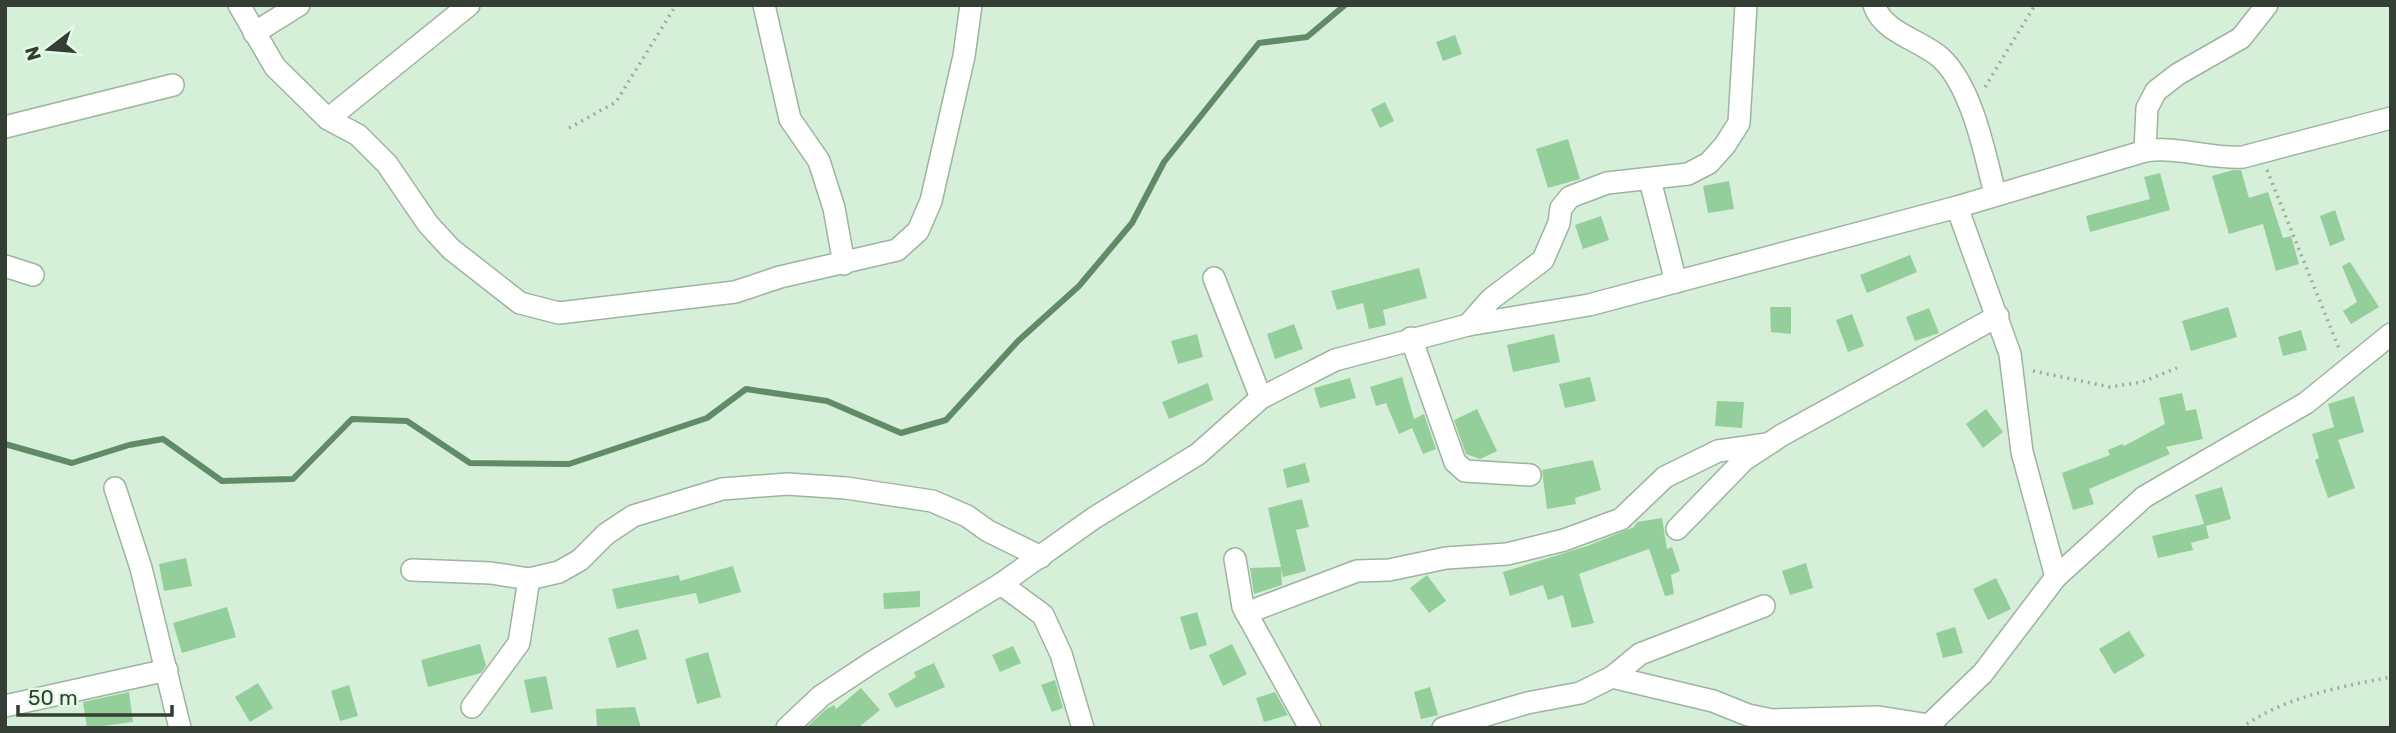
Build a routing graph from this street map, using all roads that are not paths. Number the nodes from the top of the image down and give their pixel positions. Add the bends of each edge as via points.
1 (239, 5) edge
2 (299, 5) edge
3 (468, 5) edge
4 (764, 5) edge
5 (971, 5) edge
6 (1746, 5) edge
7 (1874, 5) edge
8 (2266, 5) edge
9 (254, 33) junction
10 (173, 85) dead end
11 (2391, 118) edge
12 (328, 119) junction
13 (5, 127) edge
14 (2145, 151) junction
15 (1650, 180) junction
16 (1995, 194) junction
17 (1957, 207) junction
18 (844, 264) junction
19 (5, 266) edge
20 (33, 275) dead end
21 (1214, 278) dead end
22 (1676, 282) junction
23 (1998, 316) junction
24 (1468, 325) junction
25 (2391, 334) edge
26 (1411, 338) junction
27 (1261, 398) junction
28 (1767, 444) junction
29 (1530, 475) dead end
30 (115, 488) dead end
31 (1677, 529) dead end
32 (1041, 557) junction
33 (1235, 559) dead end
34 (412, 570) dead end
35 (2056, 578) junction
36 (529, 579) junction
37 (1001, 584) junction
38 (1764, 606) dead end
39 (1246, 613) junction
40 (167, 670) junction
41 (1612, 677) junction
42 (5, 706) edge
43 (472, 707) dead end
44 (1927, 726) edge
45 (1449, 727) edge
46 (180, 728) edge
47 (788, 728) edge
48 (1083, 728) edge
49 (1310, 728) edge

1 - 9 street
2 - 9 street
3 - 12 street
4 - 18 street via 790,119 819,161
5 - 18 street via 948,134 918,231 897,250
6 - 15 street via 1740,123 1709,163 1688,174
7 - 16 street via 1886,24 1940,57 1951,70 1970,109
8 - 14 street via 2241,38 2156,91 2147,108
9 - 12 street via 275,67
10 - 13 street
11 - 14 street via 2260,154 2226,158 2166,148
12 - 18 street via 358,135 387,164 428,225 451,249 520,303 559,313 705,296
14 - 16 street
15 - 22 street
15 - 24 street via 1607,183 1570,197 1561,208 1543,260 1491,299
16 - 17 street
17 - 22 street
17 - 23 street
19 - 20 street
21 - 27 street
22 - 24 street via 1589,305
23 - 28 street
23 - 35 street via 2011,365 2021,452
24 - 26 street
25 - 35 street via 2306,403 2144,497
26 - 27 street via 1335,360
26 - 29 street via 1455,462 1465,471
27 - 32 street via 1198,454 1094,517
28 - 31 street via 1735,468
28 - 39 street via 1718,451 1665,477 1622,519 1564,540 1507,554 1357,571
30 - 40 street
32 - 36 street via 932,501 787,484 722,489 633,516 580,560 559,572
32 - 37 street
33 - 39 street
34 - 36 street
35 - 44 street via 1983,673
36 - 43 street via 519,643
37 - 47 street via 821,696
37 - 48 street via 1043,615 1061,654
38 - 41 street via 1640,654
39 - 49 street
40 - 42 street
40 - 46 street
41 - 44 street via 1772,720 1880,717
41 - 45 street via 1580,693

